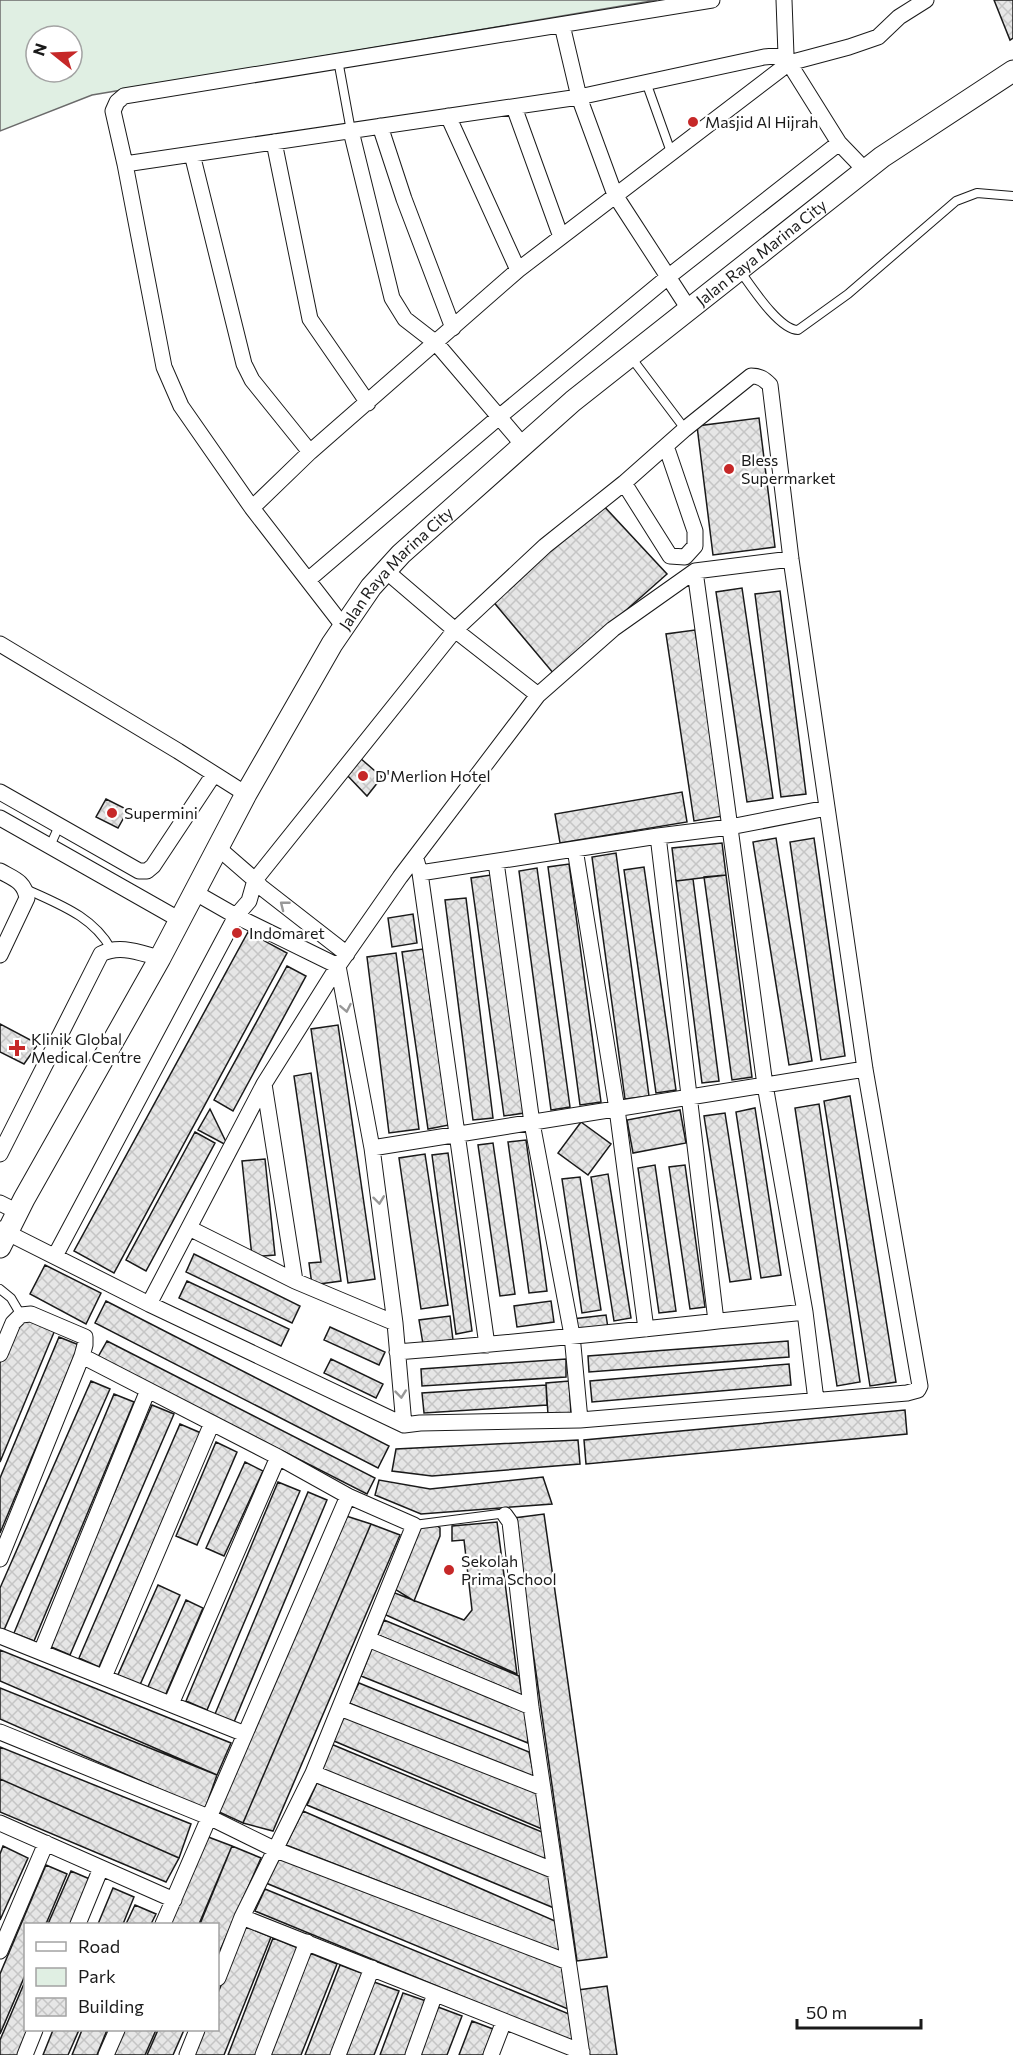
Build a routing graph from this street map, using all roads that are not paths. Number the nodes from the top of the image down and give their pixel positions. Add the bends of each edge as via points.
1 (712, 0) edge
2 (784, 0) edge
3 (926, 0) edge
4 (562, 25) junction
5 (788, 59) junction
6 (338, 60) junction
7 (1010, 74) edge
8 (646, 82) junction
9 (579, 97) junction
10 (514, 107) junction
11 (448, 116) junction
12 (380, 126) junction
13 (351, 131) junction
14 (274, 142) junction
15 (839, 143) junction
16 (671, 152) junction
17 (192, 154) junction
18 (124, 164) junction
19 (865, 170) junction
20 (615, 195) junction
21 (1013, 195) edge
22 (561, 237) junction
23 (518, 270) junction
24 (739, 270) junction
25 (668, 277) junction
26 (689, 309) junction
27 (453, 328) junction
28 (436, 343) junction
29 (630, 356) junction
30 (368, 403) junction
31 (499, 417) junction
32 (686, 429) junction
33 (523, 445) junction
34 (666, 446) junction
35 (310, 452) junction
36 (624, 483) junction
37 (252, 508) junction
38 (791, 559) junction
39 (386, 571) junction
40 (695, 571) junction
41 (308, 580) junction
42 (344, 627) junction
43 (455, 630) junction
44 (0, 644) edge
45 (538, 695) junction
46 (214, 774) junction
47 (0, 792) edge
48 (246, 794) junction
49 (827, 808) junction
50 (0, 818) edge
51 (59, 826) junction
52 (730, 827) junction
53 (658, 836) junction
54 (50, 846) junction
55 (217, 847) junction
56 (575, 849) junction
57 (496, 862) junction
58 (418, 866) junction
59 (0, 871) edge
60 (255, 880) junction
61 (25, 888) junction
62 (194, 892) junction
63 (236, 916) junction
64 (180, 920) junction
65 (111, 949) junction
66 (0, 955) edge
67 (160, 958) junction
68 (343, 960) junction
69 (865, 1068) junction
70 (264, 1084) junction
71 (765, 1085) junction
72 (689, 1098) junction
73 (617, 1109) junction
74 (532, 1123) junction
75 (458, 1135) junction
76 (372, 1148) junction
77 (0, 1154) edge
78 (9, 1207) edge
79 (189, 1228) junction
80 (2, 1236) edge
81 (55, 1256) junction
82 (295, 1281) junction
83 (0, 1289) edge
84 (149, 1304) junction
85 (805, 1312) junction
86 (21, 1315) junction
87 (716, 1321) junction
88 (395, 1323) junction
89 (646, 1329) junction
90 (572, 1335) junction
91 (487, 1345) junction
92 (397, 1352) junction
93 (0, 1354) edge
94 (82, 1356) junction
95 (148, 1390) junction
96 (816, 1400) junction
97 (580, 1420) junction
98 (212, 1423) junction
99 (404, 1425) junction
100 (278, 1457) junction
101 (348, 1496) junction
102 (505, 1515) joint
103 (414, 1525) junction
104 (0, 1559) edge
105 (0, 1636) edge
106 (368, 1639) junction
107 (41, 1653) junction
108 (104, 1677) junction
109 (171, 1704) junction
110 (531, 1707) junction
111 (340, 1708) junction
112 (0, 1732) edge
113 (245, 1734) junction
114 (313, 1773) junction
115 (543, 1788) junction
116 (211, 1818) junction
117 (0, 1823) edge
118 (46, 1843) junction
119 (276, 1850) junction
120 (101, 1868) junction
121 (555, 1871) junction
122 (174, 1900) junction
123 (242, 1917) junction
124 (78, 1923) edge
125 (163, 1923) edge
126 (307, 1942) junction
127 (0, 1951) edge
128 (568, 1962) junction
129 (372, 1968) junction
130 (219, 1975) edge
131 (435, 1994) junction
132 (504, 2021) junction
133 (35, 2031) edge
134 (117, 2031) edge
135 (197, 2031) edge
136 (582, 2053) edge
137 (25, 2055) edge
138 (106, 2055) edge
139 (187, 2055) edge
140 (263, 2055) edge
141 (338, 2055) edge
142 (412, 2055) edge
143 (491, 2055) edge

1 - 4 street
2 - 5 street
3 - 5 street via 899,17 878,37
4 - 6 street
4 - 9 street
5 - 8 street via 764,57
5 - 15 street
5 - 16 street via 762,85
6 - 13 lane
6 - 18 street via 124,96 113,111
7 - 19 main road, Jalan Raya Marina City
8 - 9 street
8 - 16 lane
9 - 10 street
9 - 20 street
10 - 11 street
10 - 22 street
11 - 12 street
11 - 23 street
12 - 13 street
12 - 27 street
13 - 14 street
13 - 28 street via 392,298 405,319
14 - 17 street
14 - 30 street via 310,319
15 - 19 street
15 - 25 street
16 - 20 street
17 - 18 street
17 - 35 street via 244,364 252,380
18 - 37 street via 164,367 181,406
19 - 24 main road, Jalan Raya Marina City
20 - 22 street
20 - 25 street
21 - 24 lane via 976,193 956,201 848,294 798,330 787,328
22 - 23 street
23 - 27 street
24 - 26 main road, Jalan Raya Marina City
25 - 26 street
25 - 31 street
26 - 29 main road, Jalan Raya Marina City
27 - 28 street
28 - 30 street
28 - 31 street
29 - 32 lane
29 - 33 main road, Jalan Raya Marina City
30 - 35 street
31 - 33 street
31 - 41 street
32 - 34 street
32 - 38 street via 751,376 763,378 770,385
33 - 39 main road, Jalan Raya Marina City via 400,554
34 - 36 street
34 - 36 street via 695,531 694,546 685,556 670,556
35 - 37 street
36 - 43 street via 545,546
37 - 41 street
38 - 40 street
38 - 49 street
39 - 42 main road, Jalan Raya Marina City
39 - 43 street
40 - 45 street via 613,629
40 - 52 street
41 - 42 street
42 - 48 main road, Jalan Raya Marina City
43 - 45 street
43 - 60 street
44 - 46 street
45 - 58 street
46 - 48 street
46 - 51 street via 147,871 139,871
47 - 51 street
48 - 55 main road, Jalan Raya Marina City
49 - 52 street
49 - 69 street
50 - 54 street
51 - 54 lane
52 - 53 street
52 - 71 street
53 - 56 street
53 - 72 street
54 - 64 street
55 - 60 street
55 - 62 main road, Jalan Raya Marina City
56 - 57 street
56 - 73 street
57 - 58 street
57 - 74 street
58 - 68 street via 400,877
58 - 75 street
59 - 61 street
60 - 63 street via 249,901
68 -> 60 street
61 - 65 lane via 75,912 103,935
61 - 66 street via 27,898
62 - 63 street
62 - 64 main road, Jalan Raya Marina City
63 - 68 street
63 - 81 street
64 - 67 main road, Jalan Raya Marina City
65 - 67 street
65 - 77 street via 101,954
67 - 78 main road, Jalan Raya Marina City
68 - 70 street
68 -> 76 street
69 - 71 street
69 - 96 street via 920,1386 907,1394
70 - 79 street
70 - 82 street
71 - 72 street
71 - 85 street
72 - 73 street
72 - 87 street
73 - 74 street
73 - 89 street
74 - 75 street
74 - 90 street
75 - 76 street
75 - 91 street
76 -> 88 street
78 - 80 main road, Jalan Raya Marina City
79 - 82 street
79 - 84 street
80 - 81 street
81 - 84 street
82 - 88 street
83 - 86 lane
84 - 99 street
85 - 87 street
85 - 96 street
86 - 93 street via 13,1323
86 - 94 street via 31,1314 85,1337
87 - 89 street
88 - 92 street
89 - 90 street
90 - 91 street
90 - 97 street
91 - 92 street
92 -> 99 street
94 - 95 street
94 - 104 street
95 - 98 street
95 - 107 street
96 - 97 street
97 - 99 street
98 - 100 street
98 - 108 street
100 - 101 street
100 - 109 street
101 - 103 street
101 - 113 street
102 - 103 lane
102 - 110 street via 510,1522
103 - 106 street
105 - 107 street
106 - 110 street
106 - 111 street
107 - 108 street
108 - 109 street
109 - 113 street
110 - 115 street
111 - 114 street
111 - 115 street
112 - 116 street
113 - 116 street
114 - 119 street
114 - 121 street
115 - 121 street
116 - 119 street
116 - 122 street
117 - 118 street
118 - 120 street
118 - 127 street
119 - 123 street
119 - 128 street
120 - 122 street
120 - 124 street
121 - 128 street
122 - 125 street
123 - 126 street
123 - 130 street
126 - 129 street
126 - 140 street
128 - 136 street
129 - 131 street
129 - 141 street
131 - 132 street
131 - 142 street
132 - 136 street
132 - 143 street
133 - 137 street
134 - 138 street
135 - 139 street

